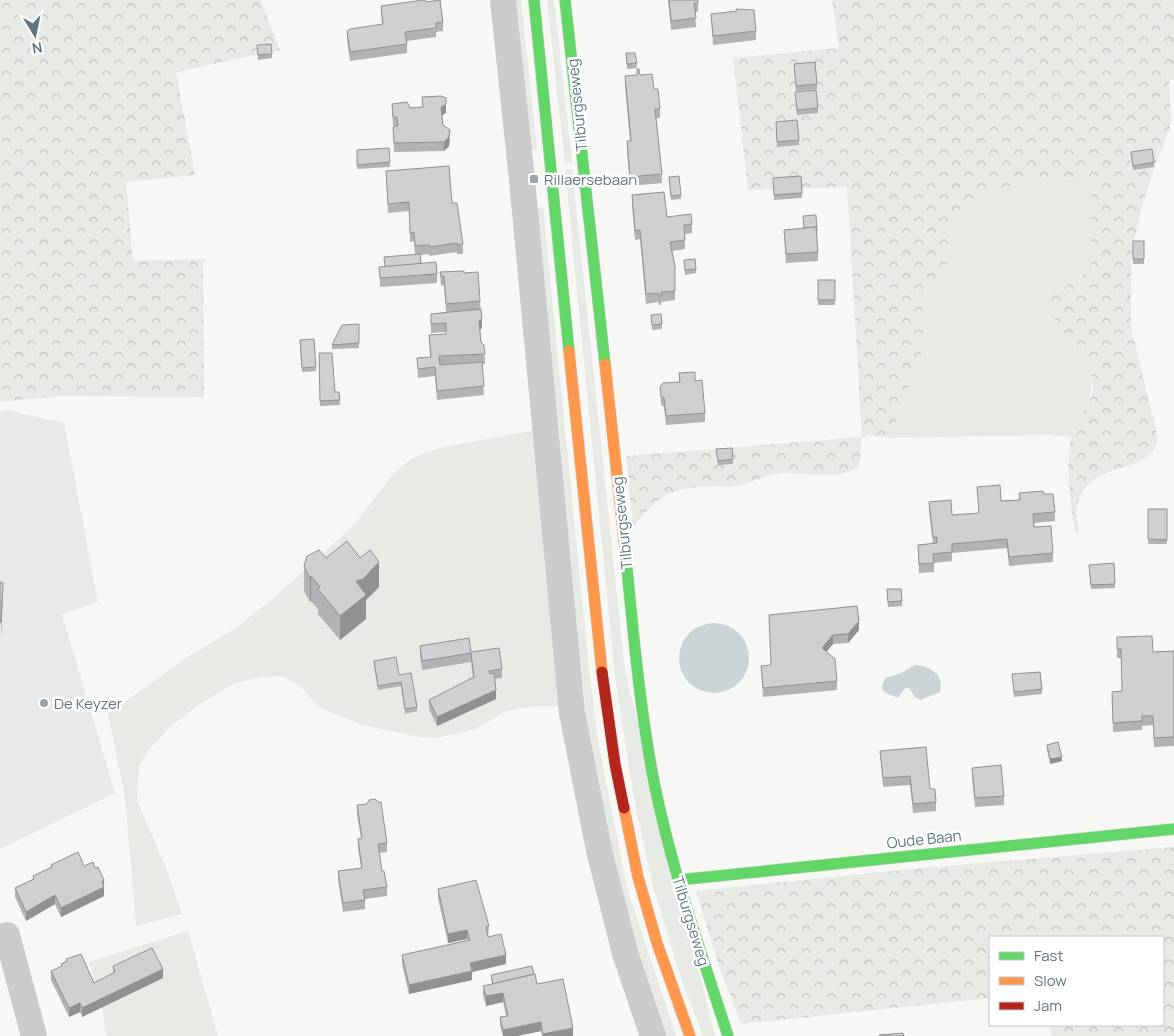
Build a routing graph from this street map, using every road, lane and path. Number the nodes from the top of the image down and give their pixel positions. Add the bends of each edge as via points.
1 (503, 0) edge
2 (534, 0) edge
3 (566, 0) edge
4 (1174, 829) edge
5 (678, 880) junction
6 (7, 935) dead end
7 (34, 1036) edge
8 (653, 1036) edge
9 (690, 1036) edge
10 (728, 1036) edge

1 - 8 street via 572,713 625,953
2 - 9 street, Tilburgseweg via 599,647 615,764 640,885
3 - 5 street, Tilburgseweg via 642,709 654,784
4 - 5 street, Oude Baan
5 - 10 street, Tilburgseweg
6 - 7 street

